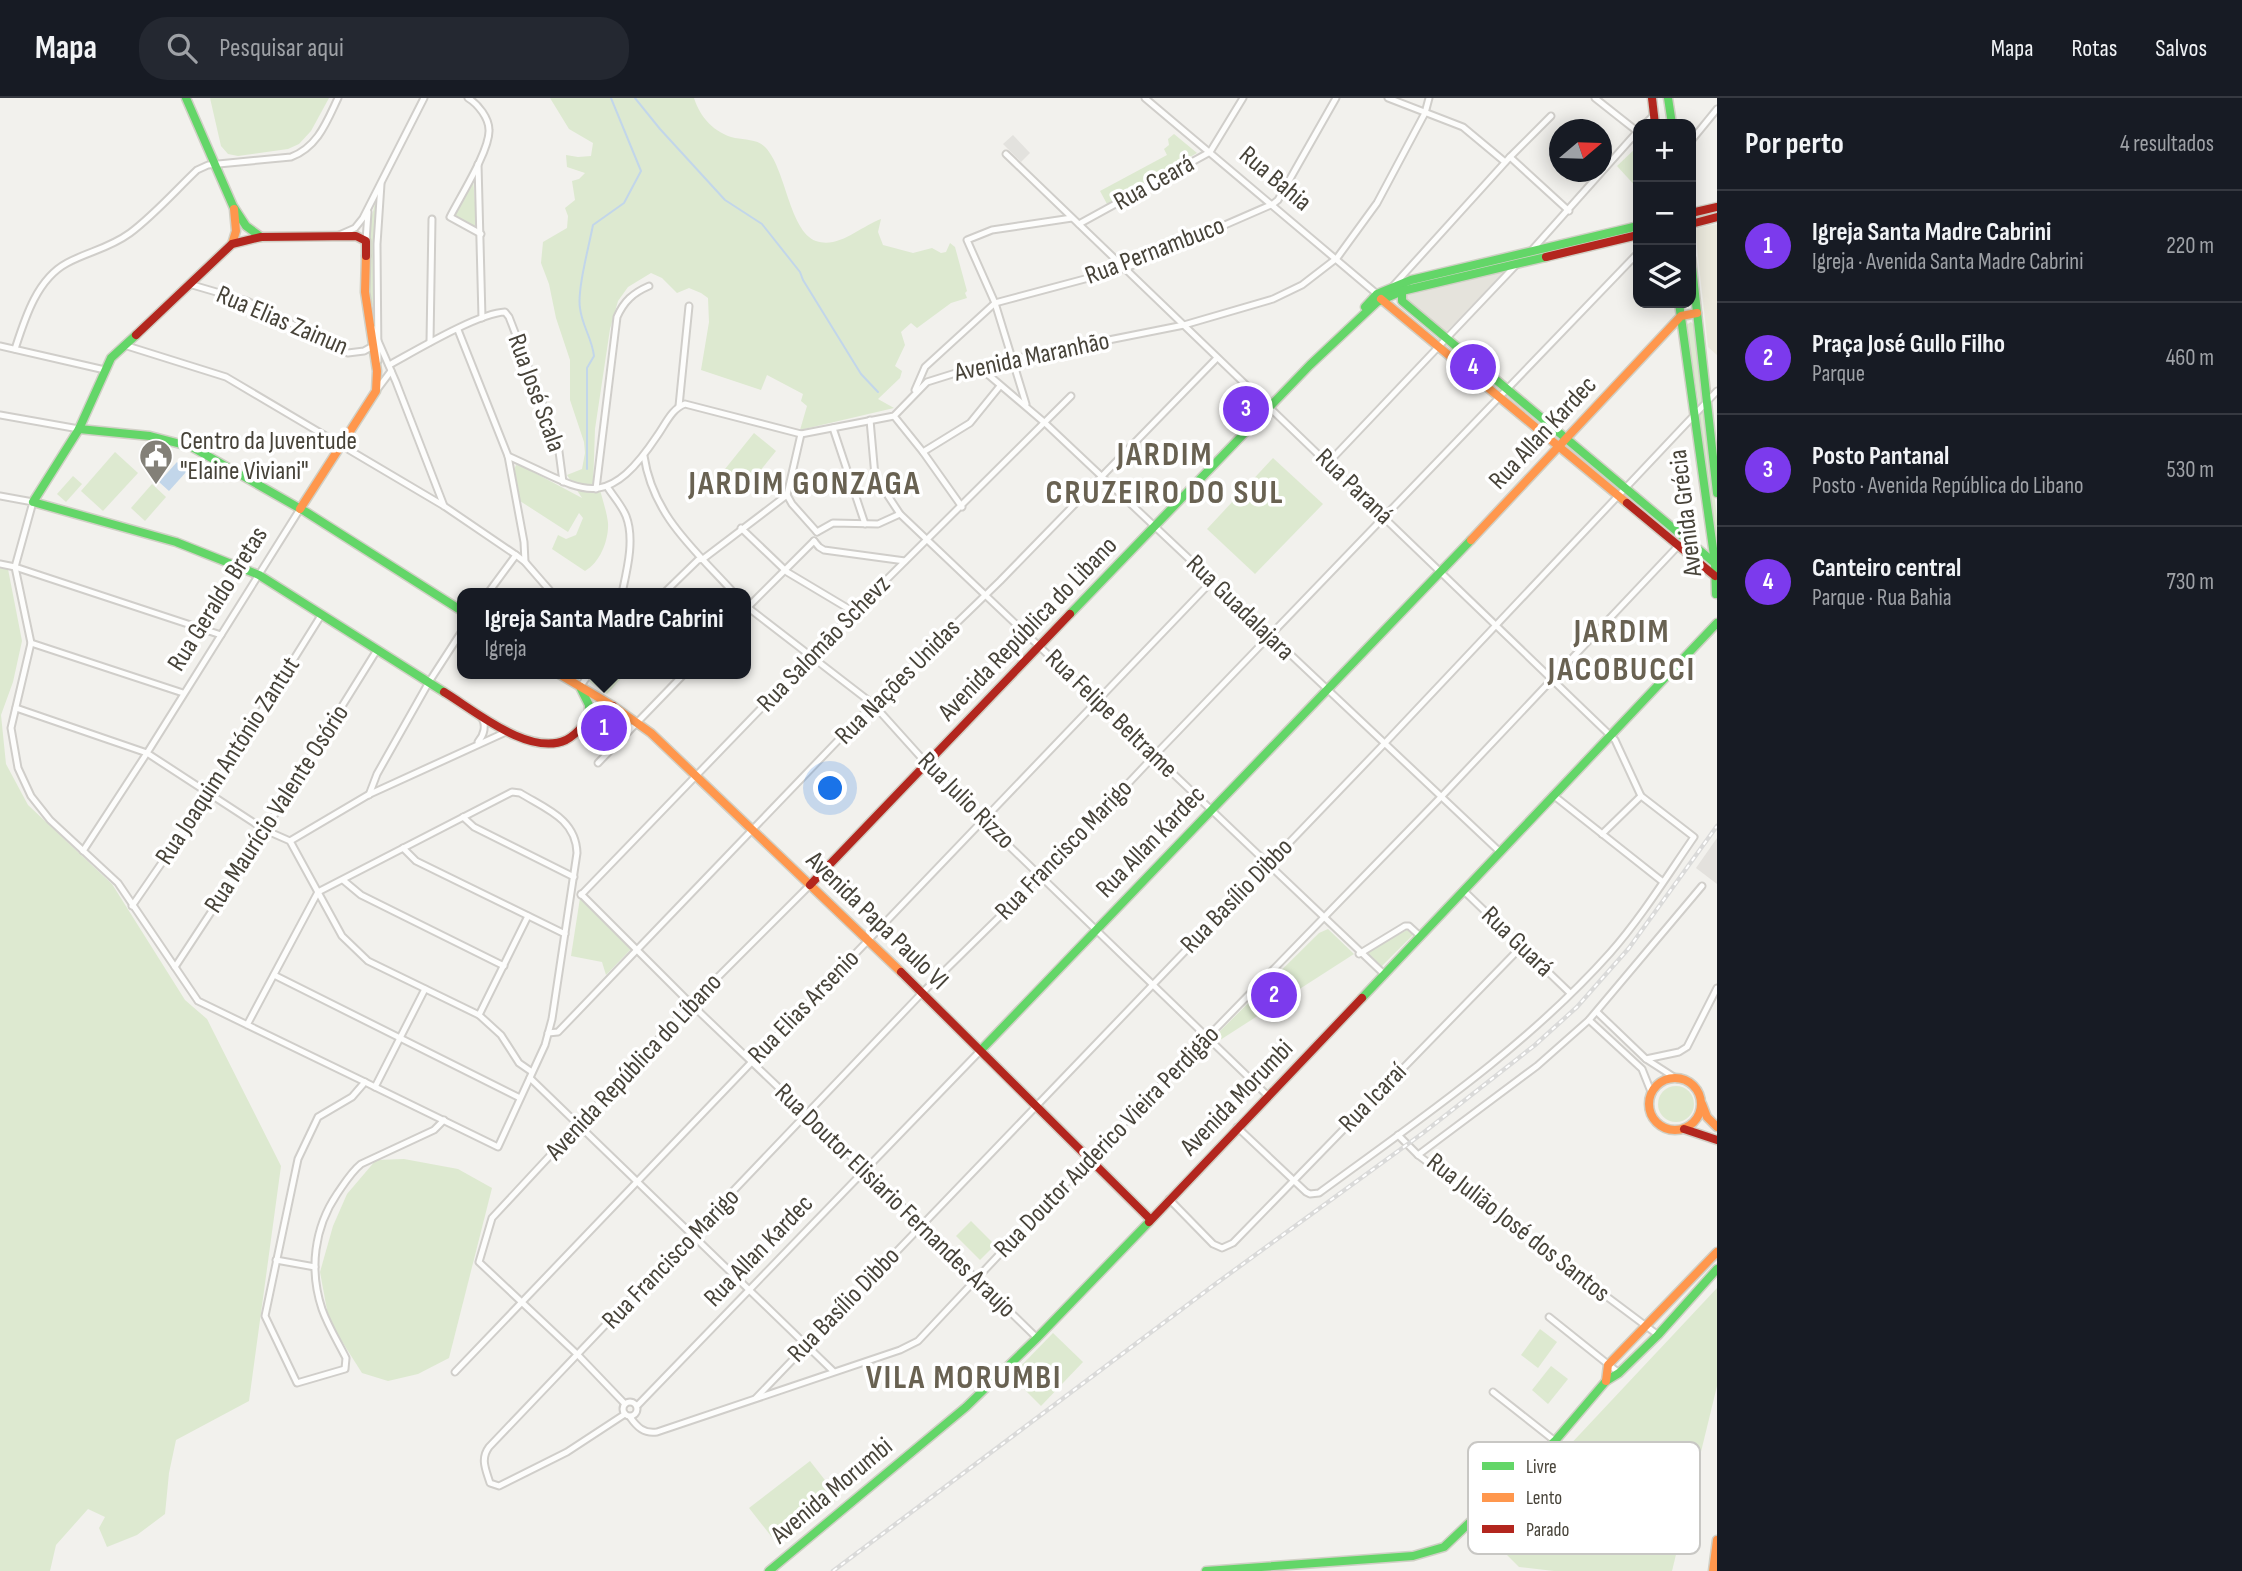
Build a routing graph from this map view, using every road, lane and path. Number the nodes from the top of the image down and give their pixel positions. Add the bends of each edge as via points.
1 (186, 98) edge
2 (338, 98) edge
3 (424, 98) edge
4 (468, 98) edge
5 (1243, 98) edge
6 (1336, 98) edge
7 (1388, 98) edge
8 (1429, 98) edge
9 (1595, 98) edge
10 (1652, 98) edge
11 (1668, 98) edge
12 (1148, 99) edge
13 (1717, 109) edge
14 (1425, 113) junction
15 (1551, 116) dead end
16 (1654, 119) edge
17 (1671, 119) edge
18 (1633, 131) edge
19 (1696, 135) edge
20 (1633, 139) edge
21 (1210, 152) junction
22 (1006, 154) dead end
23 (1507, 160) junction
24 (216, 163) junction
25 (478, 163) junction
26 (381, 184) junction
27 (1273, 204) junction
28 (233, 206) junction
29 (1717, 207) edge
30 (369, 208) junction
31 (1569, 211) junction
32 (1696, 212) edge
33 (1072, 218) junction
34 (1717, 218) edge
35 (432, 219) dead end
36 (1696, 223) edge
37 (1079, 225) junction
38 (1633, 227) edge
39 (481, 234) junction
40 (339, 235) junction
41 (1633, 236) edge
42 (261, 237) junction
43 (366, 241) junction
44 (232, 244) junction
45 (1532, 250) junction
46 (1337, 258) junction
47 (1633, 258) edge
48 (1516, 265) junction
49 (1126, 268) junction
50 (189, 284) junction
51 (649, 286) dead end
52 (1394, 286) junction
53 (1402, 291) junction
54 (1379, 296) junction
55 (1402, 301) junction
56 (996, 303) junction
57 (1696, 304) edge
58 (689, 306) dead end
59 (1680, 308) edge
60 (1394, 310) junction
61 (498, 313) joint
62 (1697, 313) junction
63 (1681, 316) junction
64 (482, 318) junction
65 (1184, 325) junction
66 (458, 330) junction
67 (1447, 337) junction
68 (430, 342) junction
69 (376, 344) junction
70 (124, 345) junction
71 (0, 346) edge
72 (1438, 348) junction
73 (15, 349) junction
74 (1217, 358) junction
75 (1012, 359) junction
76 (978, 366) junction
77 (390, 368) junction
78 (105, 370) junction
79 (1000, 386) junction
80 (1508, 388) junction
81 (376, 391) junction
82 (1717, 391) edge
83 (914, 394) junction
84 (1071, 396) dead end
85 (1499, 398) junction
86 (1707, 401) junction
87 (679, 406) junction
88 (1270, 406) junction
89 (1027, 407) junction
90 (0, 415) edge
91 (1695, 415) junction
92 (894, 416) junction
93 (870, 420) junction
94 (1045, 423) junction
95 (833, 428) junction
96 (79, 429) junction
97 (801, 434) junction
98 (1568, 438) junction
99 (341, 444) junction
100 (1560, 447) junction
101 (923, 452) junction
102 (508, 456) junction
103 (644, 456) junction
104 (1329, 462) junction
105 (1102, 476) junction
106 (563, 482) junction
107 (608, 488) junction
108 (1628, 488) junction
109 (596, 489) junction
110 (1717, 493) edge
111 (788, 495) junction
112 (0, 496) edge
113 (1619, 497) junction
114 (33, 502) junction
115 (444, 506) junction
116 (962, 507) junction
117 (300, 509) junction
118 (900, 514) junction
119 (1384, 517) junction
120 (865, 524) junction
121 (1155, 526) junction
122 (741, 527) junction
123 (817, 532) junction
124 (1686, 537) junction
125 (814, 541) junction
126 (928, 541) junction
127 (1678, 547) junction
128 (516, 555) junction
129 (703, 559) junction
130 (905, 561) junction
131 (525, 562) junction
132 (0, 564) edge
133 (1716, 564) edge
134 (15, 567) junction
135 (784, 569) junction
136 (1441, 571) junction
137 (259, 575) junction
138 (1715, 576) junction
139 (1212, 581) junction
140 (492, 588) edge
141 (548, 588) edge
142 (623, 588) edge
143 (669, 588) edge
144 (729, 588) edge
145 (986, 595) junction
146 (1717, 596) edge
147 (751, 603) edge
148 (457, 608) edge
149 (751, 612) edge
150 (854, 612) junction
151 (1717, 613) edge
152 (322, 614) junction
153 (1497, 624) junction
154 (1714, 626) edge
155 (221, 635) junction
156 (1270, 636) junction
157 (457, 639) edge
158 (31, 643) junction
159 (1040, 646) junction
160 (377, 650) junction
161 (812, 656) junction
162 (1553, 678) junction
163 (567, 679) edge
164 (586, 679) edge
165 (679, 679) edge
166 (429, 682) junction
167 (580, 687) junction
168 (1326, 691) junction
169 (183, 694) junction
170 (1097, 701) junction
171 (873, 704) junction
172 (613, 705) junction
173 (16, 708) junction
174 (589, 714) junction
175 (481, 716) junction
176 (638, 722) junction
177 (506, 732) junction
178 (1609, 735) junction
179 (1384, 744) junction
180 (472, 747) junction
181 (147, 753) junction
182 (1154, 756) junction
183 (598, 763) dead end
184 (927, 764) junction
185 (696, 776) junction
186 (210, 793) junction
187 (1553, 794) junction
188 (368, 795) junction
189 (1641, 796) junction
190 (1441, 797) junction
191 (1211, 808) junction
192 (463, 817) junction
193 (983, 820) junction
194 (265, 830) junction
195 (753, 830) junction
196 (1602, 834) junction
197 (290, 841) junction
198 (403, 848) junction
199 (83, 851) junction
200 (1500, 852) junction
201 (1268, 865) junction
202 (573, 877) junction
203 (1041, 877) junction
204 (343, 880) junction
205 (1663, 882) junction
206 (810, 885) junction
207 (1702, 886) dead end
208 (572, 890) junction
209 (1464, 890) junction
210 (318, 892) junction
211 (581, 895) junction
212 (132, 906) junction
213 (528, 916) junction
214 (1324, 920) junction
215 (1097, 929) junction
216 (565, 934) junction
217 (1420, 936) junction
218 (868, 940) junction
219 (1522, 946) junction
220 (637, 949) junction
221 (1359, 954) junction
222 (504, 965) junction
223 (175, 967) junction
224 (274, 975) junction
225 (1385, 975) junction
226 (1153, 983) junction
227 (1717, 988) edge
228 (425, 989) junction
229 (1570, 993) junction
230 (922, 994) junction
231 (691, 1004) junction
232 (1597, 1012) junction
233 (479, 1015) junction
234 (1589, 1020) junction
235 (247, 1025) junction
236 (548, 1032) junction
237 (1208, 1037) junction
238 (400, 1038) junction
239 (981, 1050) junction
240 (1646, 1059) junction
241 (751, 1061) junction
242 (531, 1075) junction
243 (1677, 1079) junction
244 (365, 1082) junction
245 (375, 1087) junction
246 (1652, 1094) junction
247 (1267, 1095) junction
248 (520, 1098) junction
249 (1701, 1101) junction
250 (1035, 1106) junction
251 (807, 1116) junction
252 (444, 1120) junction
253 (579, 1126) junction
254 (1237, 1127) junction
255 (1717, 1127) edge
256 (1684, 1129) junction
257 (1398, 1135) junction
258 (1717, 1140) edge
259 (1418, 1156) junction
260 (1089, 1159) junction
261 (866, 1171) junction
262 (637, 1180) junction
263 (1293, 1180) junction
264 (1169, 1199) junction
265 (1150, 1219) junction
266 (921, 1226) junction
267 (694, 1235) junction
268 (1717, 1252) edge
269 (276, 1261) junction
270 (315, 1267) junction
271 (1717, 1269) edge
272 (976, 1278) junction
273 (749, 1291) junction
274 (521, 1302) junction
275 (1549, 1317) dead end
276 (1644, 1326) junction
277 (1658, 1335) junction
278 (1037, 1338) junction
279 (805, 1345) junction
280 (578, 1354) junction
281 (1608, 1365) junction
282 (833, 1371) junction
283 (455, 1372) dead end
284 (1619, 1373) junction
285 (1606, 1381) junction
286 (1493, 1392) dead end
287 (754, 1400) junction
288 (625, 1404) junction
289 (637, 1406) junction
290 (628, 1415) junction
291 (1555, 1441) joint
292 (1468, 1525) edge
293 (1717, 1540) edge
294 (769, 1571) edge
295 (1206, 1571) edge
296 (1713, 1571) edge

1 - 24 main road
2 - 24 street via 314,142 297,155
3 - 26 street
4 - 25 street via 480,109 490,132
5 - 21 street, Rua Ceará
6 - 27 street
7 - 14 street
8 - 14 street, Avenida Maranhão
9 - 18 street
10 - 16 main road
11 - 17 main road
12 - 21 street, Rua Bahia
13 - 19 street
14 - 23 street via 1469,131
14 - 46 street, Avenida Maranhão via 1377,204
15 - 23 street
20 - 31 street
21 - 27 street, Rua Bahia
21 - 37 street, Rua Ceará
22 - 33 street, Rua Paraná
23 - 31 street
23 - 52 street
24 - 28 main road
24 - 73 street via 197,170 113,244 54,272 30,307
25 - 39 street
25 - 39 street via 450,217
26 - 30 street
26 - 69 street
27 - 46 street, Rua Bahia
27 - 49 street, Rua Pernambuco
28 - 42 main road via 246,226
28 - 44 main road via 236,231
29 - 32 main road
30 - 40 street via 355,228
30 - 43 street
31 - 45 street
33 - 37 street, Rua Paraná
33 - 56 street via 992,230 967,240
34 - 36 main road
35 - 68 street
37 - 49 street, Rua Paraná
38 - 45 main road
39 - 64 street
40 - 42 main road
40 - 43 main road
41 - 48 main road
42 - 44 main road
43 - 69 main road via 365,292
44 - 50 main road
45 - 48 street
45 - 52 main road
46 - 54 street, Rua Bahia
46 - 65 street, Avenida Maranhão via 1302,285 1273,299
47 - 80 street, Rua Francisco Marigo
48 - 53 main road
48 - 67 street
49 - 56 street, Rua Pernambuco
49 - 65 street, Rua Paraná
50 - 69 street, Rua Elias Zainun via 247,301 348,354
50 - 70 main road
51 - 109 street via 635,292 617,317
52 - 54 main road
53 - 54 main road
53 - 55 main road
54 - 60 main road, Rua Bahia
54 - 88 main road, Avenida República do Libano
55 - 60 main road
55 - 67 main road
56 - 75 street
56 - 83 street, Rua Pernambuco via 925,367
57 - 62 main road, Avenida Grécia
58 - 87 street
59 - 63 main road, Avenida Grécia
60 - 72 main road, Rua Bahia
61 - 64 street, Rua Geraldo Bretas
61 - 106 street, Rua José Scala via 509,317 558,444
62 - 63 main road
62 - 86 main road, Avenida Grécia
63 - 91 main road, Avenida Grécia
63 - 98 main road, Rua Allan Kardec
64 - 66 street, Rua Geraldo Bretas
65 - 74 street, Rua Paraná
65 - 75 street, Avenida Maranhão
66 - 68 street, Rua Geraldo Bretas
66 - 102 street
67 - 72 street
67 - 80 main road
68 - 77 street, Rua Geraldo Bretas
69 - 77 street
69 - 81 main road
70 - 78 main road
70 - 99 street via 226,377
71 - 73 street
72 - 85 main road, Rua Bahia
72 - 104 street
73 - 78 street
74 - 88 street, Rua Paraná
74 - 105 street, Rua Nações Unidas
75 - 76 street, Avenida Maranhão
75 - 89 street
76 - 79 street, Rua Guadalajara
76 - 83 street, Avenida Maranhão via 932,380
77 - 81 street, Rua Geraldo Bretas
77 - 115 street
78 - 96 main road
79 - 89 street, Rua Guadalajara
79 - 101 street via 970,423
80 - 85 street, Rua Francisco Marigo
80 - 98 main road
81 - 99 main road, Rua Geraldo Bretas
82 - 86 street, Rua Basílio Dibbo
83 - 92 street, Avenida Maranhão
84 - 94 street, Rua Salomão Schevz
85 - 100 main road, Rua Bahia
85 - 119 street, Rua Francisco Marigo
86 - 91 street, Rua Basílio Dibbo
86 - 110 main road, Avenida Grécia
87 - 97 street via 691,403
87 - 103 street
88 - 104 street, Rua Paraná
88 - 121 main road, Avenida República do Libano
89 - 94 street, Rua Guadalajara
90 - 96 street
91 - 108 street, Rua Basílio Dibbo
91 - 133 main road, Avenida Grécia
92 - 93 street
92 - 101 street
93 - 95 street
93 - 118 street, Rua Felipe Beltrame via 875,476
94 - 105 street, Rua Guadalajara
94 - 116 street, Rua Salomão Schevz
95 - 97 street
95 - 120 street
96 - 114 main road
96 - 117 main road via 150,436 192,447
97 - 111 street
98 - 100 main road, Rua Allan Kardec
98 - 108 main road
99 - 115 street
99 - 117 main road, Rua Geraldo Bretas
100 - 113 main road, Rua Bahia
100 - 136 main road, Rua Allan Kardec
101 - 116 street
102 - 106 street
102 - 131 street
103 - 107 street
103 - 129 street via 661,509
104 - 119 street, Rua Paraná
105 - 121 street, Rua Guadalajara
105 - 145 street, Rua Nações Unidas
106 - 109 street
107 - 109 street
107 - 142 street via 626,515 630,533
108 - 113 street, Rua Basílio Dibbo
108 - 124 main road
111 - 122 street
111 - 123 street
112 - 114 street
113 - 127 main road, Rua Bahia
113 - 153 street, Rua Basílio Dibbo
114 - 134 street
114 - 137 main road via 176,542
115 - 128 street
116 - 126 street, Rua Salomão Schevz
117 - 137 street, Rua Geraldo Bretas
117 - 148 main road
118 - 120 street via 884,523
118 - 126 street, Rua Felipe Beltrame
119 - 136 street, Rua Paraná
119 - 156 street, Rua Francisco Marigo
120 - 123 street via 833,523
121 - 139 street, Rua Guadalajara
121 - 159 main road, Avenida República do Libano
122 - 129 street
122 - 135 street
123 - 125 street
124 - 127 street, Rua Doutor Auderico Vieira Perdigão
124 - 133 main road
125 - 130 street via 824,550
125 - 135 street
126 - 130 street, Rua Salomão Schevz
126 - 145 street, Rua Felipe Beltrame
127 - 138 main road, Rua Bahia
127 - 162 street, Rua Doutor Auderico Vieira Perdigão
128 - 131 street
128 - 140 street
129 - 143 street
129 - 144 street
130 - 150 street, Rua Salomão Schevz
131 - 141 street
132 - 134 street
133 - 138 main road, Avenida Grécia
134 - 155 street
134 - 158 street
135 - 147 street
135 - 150 street
136 - 153 street, Rua Paraná
136 - 168 main road, Rua Allan Kardec
137 - 152 main road
137 - 155 street, Rua Geraldo Bretas
138 - 146 main road, Avenida Grécia
139 - 156 street, Rua Guadalajara
139 - 170 street, Rua Elias Arsenio
145 - 159 street, Rua Felipe Beltrame
145 - 171 street, Rua Nações Unidas
149 - 161 street, Rua Julio Rizzo
150 - 161 street, Rua Salomão Schevz
151 - 154 main road, Avenida Morumbi
152 - 160 main road
152 - 186 street, Rua Joaquim António Zantut
153 - 162 street, Rua Paraná
153 - 179 street, Rua Basílio Dibbo
154 - 178 main road, Avenida Morumbi
155 - 169 street, Rua Geraldo Bretas
156 - 168 street, Rua Guadalajara
156 - 182 street, Rua Francisco Marigo
157 - 166 street
158 - 169 street
158 - 173 street
159 - 170 street, Rua Felipe Beltrame
159 - 184 main road, Avenida República do Libano
160 - 166 main road
160 - 194 street, Rua Maurício Valente Osório
161 - 171 street, Rua Julio Rizzo
161 - 185 street, Rua Salomão Schevz
162 - 178 street, Rua Paraná
162 - 190 street, Rua Doutor Auderico Vieira Perdigão
163 - 167 main road, Avenida Papa Paulo VI
164 - 167 street
165 - 176 street
166 - 175 main road
166 - 188 street
167 - 172 main road, Avenida Papa Paulo VI
167 - 174 main road
168 - 179 street, Rua Guadalajara
168 - 191 main road, Rua Allan Kardec
169 - 181 street, Rua Geraldo Bretas
170 - 182 street, Rua Felipe Beltrame
170 - 193 street, Rua Elias Arsenio
171 - 184 street, Rua Julio Rizzo
171 - 195 street, Rua Nações Unidas
172 - 174 main road
172 - 176 main road, Avenida Papa Paulo VI
173 - 181 street
173 - 199 street via 13,748 26,786 43,813
174 - 177 main road via 573,735 558,742 527,740
175 - 177 main road
175 - 180 street via 483,735
176 - 183 street
176 - 185 main road, Avenida Papa Paulo VI
177 - 180 street
178 - 187 main road, Avenida Morumbi
178 - 189 street, Rua Paraná
179 - 190 street, Rua Guadalajara
179 - 201 street, Rua Basílio Dibbo
180 - 188 street
181 - 186 street
181 - 199 street, Rua Geraldo Bretas
182 - 191 street, Rua Felipe Beltrame
182 - 203 street, Rua Francisco Marigo
184 - 193 street, Rua Julio Rizzo
184 - 206 main road, Avenida República do Libano
185 - 195 main road, Avenida Papa Paulo VI
185 - 211 street, Rua Salomão Schevz
186 - 194 street
186 - 212 street, Rua Joaquim António Zantut
187 - 196 street
187 - 200 main road, Avenida Morumbi
188 - 197 street
189 - 196 street
189 - 205 street via 1694,837
190 - 200 street, Rua Guadalajara
190 - 214 street, Rua Doutor Auderico Vieira Perdigão
191 - 201 street, Rua Felipe Beltrame
191 - 215 main road, Rua Allan Kardec
192 - 198 street
192 - 202 street via 474,827
192 - 202 street via 509,793 520,793 568,825 577,848
193 - 203 street, Rua Julio Rizzo
193 - 218 street, Rua Elias Arsenio
194 - 197 street
194 - 223 street, Rua Maurício Valente Osório
195 - 206 main road, Avenida Papa Paulo VI
195 - 220 street, Rua Nações Unidas
196 - 205 street
197 - 210 street
198 - 204 street
198 - 213 street via 416,861
199 - 212 street via 118,883
200 - 209 main road, Avenida Morumbi
201 - 214 street, Rua Felipe Beltrame
201 - 226 street, Rua Basílio Dibbo
202 - 208 street
203 - 215 street, Rua Julio Rizzo
203 - 230 street, Rua Francisco Marigo
204 - 210 street
204 - 222 street via 361,895
205 - 229 street via 1612,951
206 - 218 main road, Avenida Papa Paulo VI
206 - 231 street, Avenida República do Líbano
207 - 232 street, Rua Julião José dos Santos
208 - 211 street, Rua Doutor Elisiario Fernandes Araujo
208 - 216 street
209 - 217 main road, Avenida Morumbi
209 - 219 street, Rua Guará
210 - 224 street
210 - 228 street via 353,949
211 - 220 street, Rua Doutor Elisiario Fernandes Araujo
212 - 223 street
213 - 216 street
213 - 222 street
214 - 221 street, Rua Felipe Beltrame
214 - 237 street, Rua Doutor Auderico Vieira Perdigão
215 - 226 street, Rua Julio Rizzo
215 - 239 main road, Rua Allan Kardec
216 - 236 street
217 - 221 street via 1405,926
217 - 225 main road, Avenida Morumbi
218 - 230 main road, Avenida Papa Paulo VI
218 - 241 street, Rua Elias Arsenio
219 - 229 street, Rua Guará
219 - 263 street, Rua Icaraí
220 - 231 street, Rua Doutor Elisiario Fernandes Araujo
220 - 236 street, Rua Nações Unidas via 558,1031
221 - 225 street, Rua Felipe Beltrame
222 - 233 street
223 - 235 street via 198,1001
224 - 235 street
224 - 238 street
225 - 247 main road, Avenida Morumbi
226 - 237 street, Rua Julio Rizzo
226 - 250 street, Rua Basílio Dibbo
227 - 240 street via 1687,1047
228 - 233 street
228 - 238 street
229 - 257 street via 1504,1054
230 - 239 main road, Avenida Papa Paulo VI
230 - 251 street, Rua Francisco Marigo
231 - 241 street, Rua Doutor Elisiario Fernandes Araujo
231 - 253 street, Avenida República do Líbano
232 - 234 street, Rua Julião José dos Santos
232 - 240 street
233 - 242 street via 501,1035
234 - 246 street via 1642,1069
234 - 259 street, Rua Julião José dos Santos via 1537,1066
235 - 244 street
236 - 242 street
237 - 247 street, Rua Julio Rizzo
237 - 260 street, Rua Doutor Auderico Vieira Perdigão
238 - 245 street
238 - 248 street
239 - 250 main road, Avenida Papa Paulo VI
239 - 261 street, Rua Allan Kardec
240 - 243 street
241 - 251 street, Rua Doutor Elisiario Fernandes Araujo
241 - 262 street, Rua Elias Arsenio
242 - 248 street
242 - 253 street
243 - 246 main road via 1662,1081
243 - 249 main road via 1694,1086
244 - 245 street
244 - 269 street via 352,1097 315,1121 298,1159
245 - 252 street
246 - 256 main road via 1648,1103 1653,1119 1667,1129
247 - 254 main road, Avenida Morumbi
248 - 252 street via 498,1147
249 - 255 main road
249 - 256 main road via 1697,1118
250 - 260 main road, Avenida Papa Paulo VI
250 - 266 street, Rua Basílio Dibbo
251 - 261 street, Rua Doutor Elisiario Fernandes Araujo
251 - 267 street, Rua Francisco Marigo
252 - 270 street via 434,1130 354,1169 323,1222
253 - 262 street
253 - 274 street, Avenida República do Líbano via 492,1218 479,1262
254 - 263 street
254 - 264 main road, Avenida Morumbi
256 - 258 main road
257 - 259 street
257 - 263 street via 1314,1194
259 - 276 street, Rua Julião José dos Santos
260 - 265 main road, Avenida Papa Paulo VI
260 - 272 street, Rua Doutor Auderico Vieira Perdigão
261 - 266 street, Rua Doutor Elisiario Fernandes Araujo
261 - 273 street, Rua Allan Kardec
262 - 267 street
262 - 274 street, Rua Elias Arsenio
263 - 264 street, Rua Icaraí via 1233,1243 1222,1248
264 - 265 main road, Avenida Morumbi
265 - 278 main road, Avenida Morumbi
266 - 272 street, Rua Doutor Elisiario Fernandes Araujo
266 - 279 street, Rua Basílio Dibbo
267 - 273 street
267 - 280 street, Rua Francisco Marigo
268 - 276 main road
269 - 270 street
269 - 270 street via 265,1320 297,1383 345,1369 346,1364 322,1309
271 - 277 main road
272 - 278 street, Rua Doutor Elisiario Fernandes Araujo
272 - 282 street, Rua Doutor Auderico Vieira Perdigão via 912,1345
273 - 279 street
273 - 289 street, Rua Allan Kardec
274 - 280 street
274 - 283 street, Rua Elias Arsenio
275 - 281 street
276 - 277 street, Rua Julião José dos Santos
276 - 281 main road
277 - 284 main road
278 - 294 main road, Avenida Morumbi via 966,1407
279 - 282 street
279 - 287 street, Rua Basílio Dibbo
280 - 288 street
280 - 290 street, Rua Francisco Marigo via 485,1452 490,1483 499,1486
281 - 284 street
281 - 285 main road
282 - 287 street, Rua Doutor Auderico Vieira Perdigão
284 - 285 main road
285 - 291 main road
286 - 291 street
287 - 290 street, Rua Doutor Auderico Vieira Perdigão via 653,1432 640,1429
288 - 289 street
288 - 290 street
289 - 290 street via 636,1414
292 - 295 main road via 1434,1552 1413,1556
293 - 296 main road

